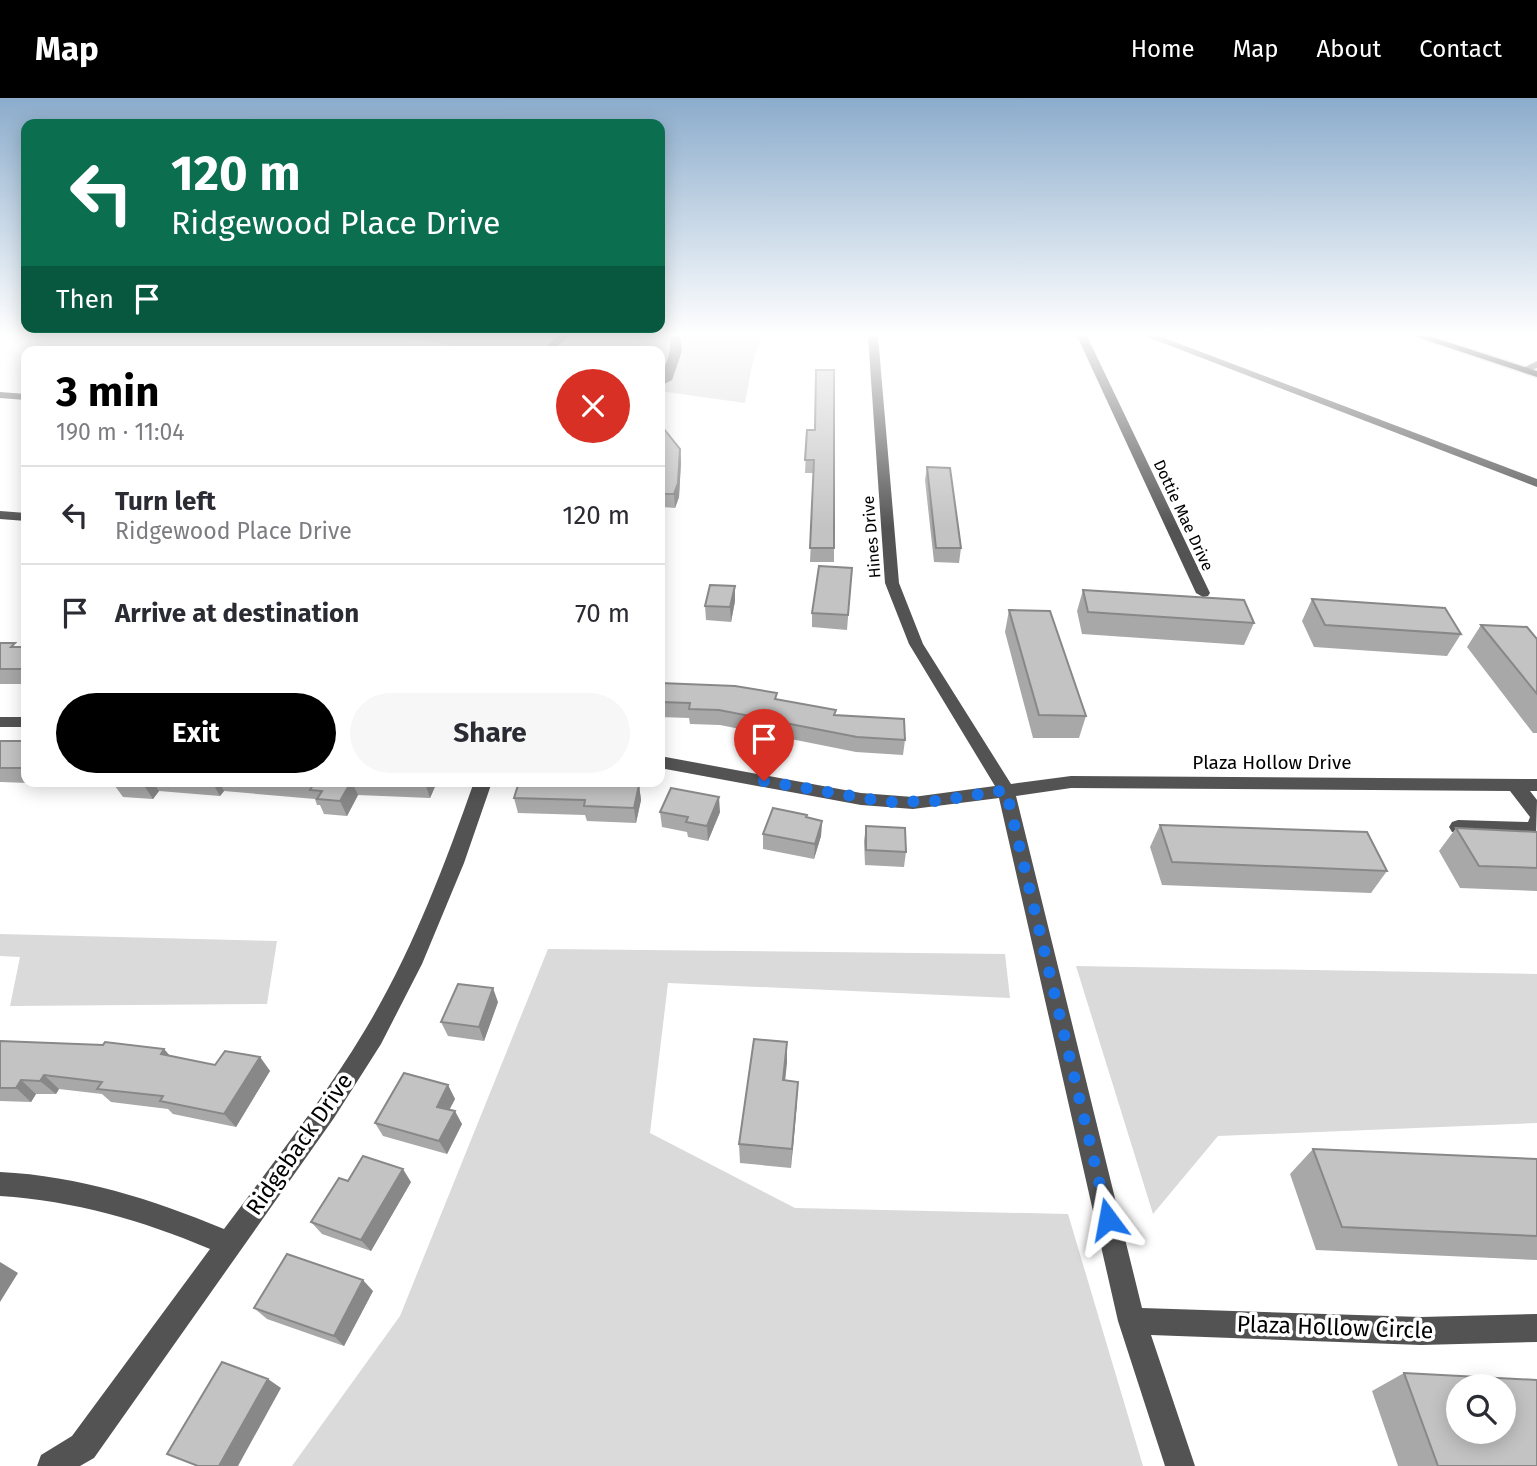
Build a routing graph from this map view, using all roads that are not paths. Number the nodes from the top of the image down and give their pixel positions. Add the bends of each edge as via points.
1 (878, 400) edge
2 (1112, 400) edge
3 (1318, 400) edge
4 (1537, 483) edge
5 (0, 515) edge
6 (21, 517) edge
7 (1203, 593) dead end
8 (0, 722) edge
9 (21, 722) edge
10 (665, 763) edge
11 (1515, 785) junction
12 (1537, 785) edge
13 (481, 787) edge
14 (1006, 790) junction
15 (1537, 813) edge
16 (1537, 820) edge
17 (1458, 827) edge
18 (0, 1184) edge
19 (228, 1244) junction
20 (1132, 1321) junction
21 (1537, 1328) edge
22 (52, 1466) edge
23 (1180, 1466) edge

1 - 14 street, Hines Drive via 891,583 916,644
2 - 7 street, Dottie Mae Drive
3 - 4 street
5 - 6 street
8 - 9 street
10 - 14 street, Plaza Hollow Drive via 887,802 938,801
11 - 12 street, Plaza Hollow Drive
11 - 14 street, Plaza Hollow Drive via 1072,782
11 - 15 street
13 - 19 street, Ridgeback Drive via 412,964 373,1037
14 - 20 street, Hines Drive
16 - 17 street via 1536,829
18 - 19 street via 110,1198
19 - 22 street, Ridgeback Drive via 83,1447
20 - 21 street, Plaza Hollow Circle via 1421,1331
20 - 23 street, Hines Drive

